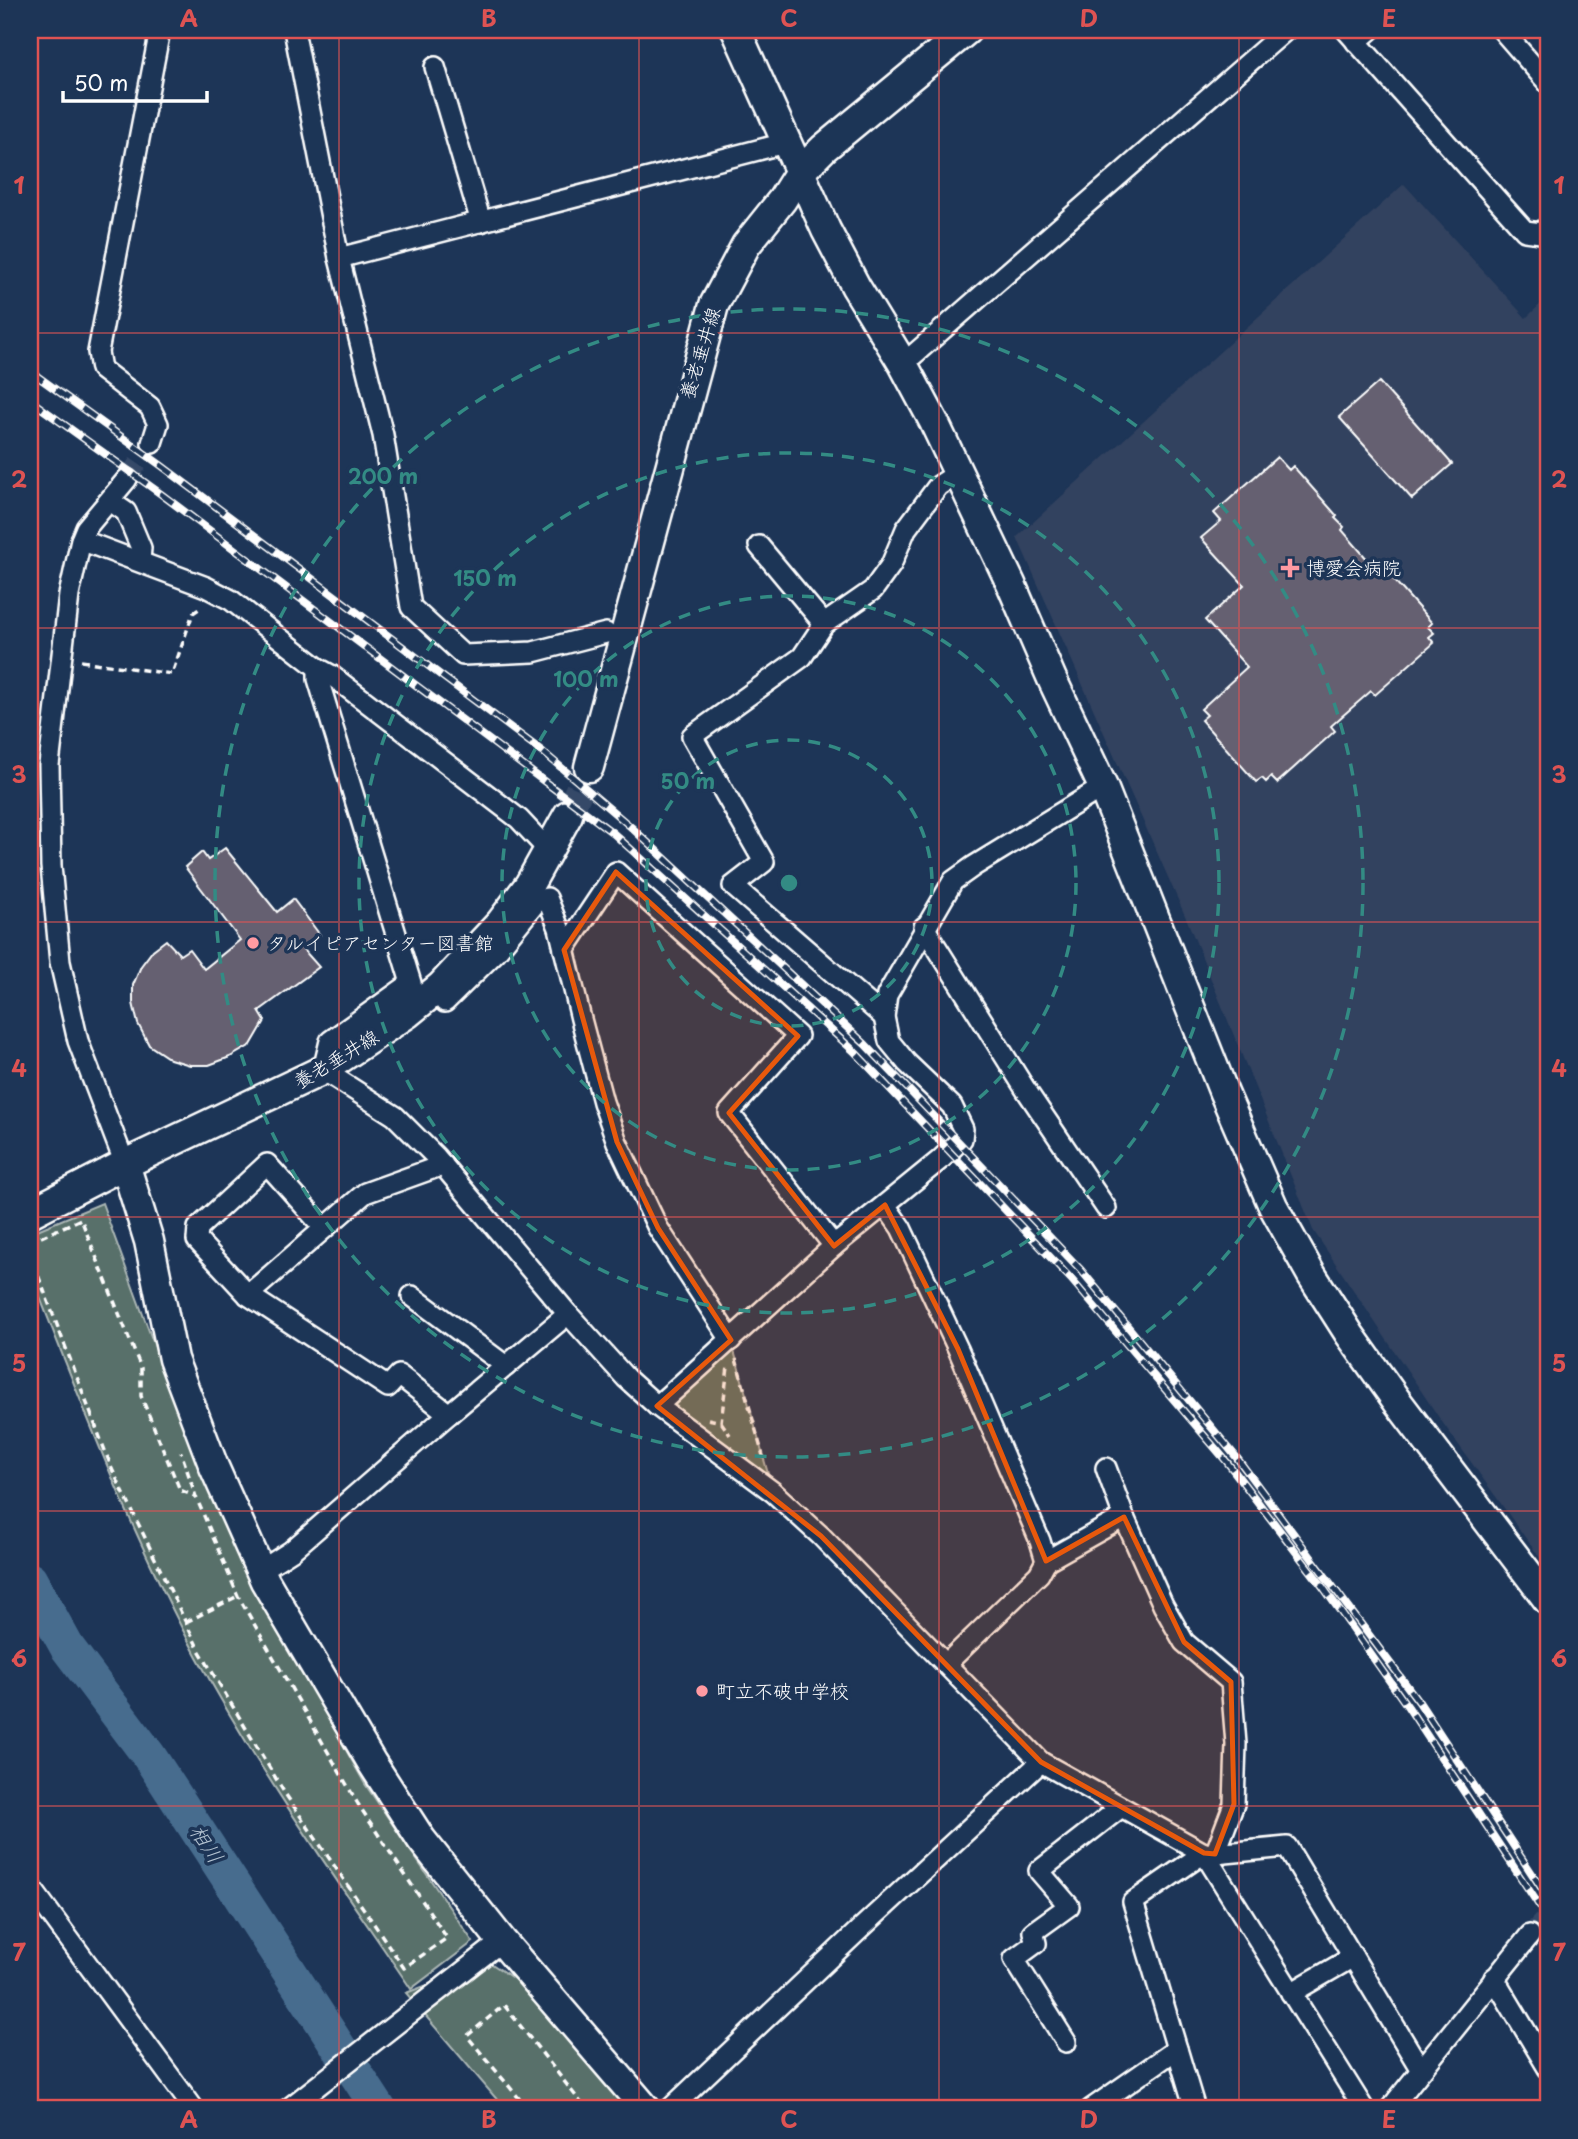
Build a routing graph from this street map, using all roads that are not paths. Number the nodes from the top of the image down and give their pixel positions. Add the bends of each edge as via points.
1 (160, 30) edge
2 (293, 30) edge
3 (736, 30) edge
4 (967, 30) edge
5 (1286, 30) edge
6 (1502, 30) edge
7 (1357, 34) edge
8 (435, 66) dead end
9 (1548, 83) edge
10 (785, 143) junction
11 (799, 173) junction
12 (481, 222) junction
13 (1548, 226) edge
14 (338, 258) junction
15 (903, 364) junction
16 (152, 443) tunnel mouth
17 (958, 473) junction
18 (127, 479) tunnel mouth
19 (110, 501) junction
20 (81, 540) junction
21 (759, 546) dead end
22 (140, 561) junction
23 (824, 624) junction
24 (607, 633) dead end
25 (318, 668) junction
26 (589, 767) tunnel mouth
27 (1103, 787) junction
28 (568, 815) tunnel mouth
29 (549, 851) junction
30 (924, 927) junction
31 (565, 950) junction
32 (445, 1002) dead end
33 (884, 1017) junction
34 (323, 1070) junction
35 (125, 1164) junction
36 (443, 1165) junction
37 (885, 1205) junction
38 (1106, 1208) dead end
39 (30, 1213) edge
40 (324, 1228) junction
41 (834, 1246) junction
42 (248, 1295) junction
43 (412, 1296) dead end
44 (568, 1314) junction
45 (731, 1340) junction
46 (506, 1366) junction
47 (657, 1406) junction
48 (449, 1414) junction
49 (1106, 1468) dead end
50 (1124, 1517) junction
51 (1046, 1561) junction
52 (260, 1571) junction
53 (1548, 1600) edge
54 (946, 1664) junction
55 (1041, 1762) junction
56 (1120, 1808) junction
57 (1210, 1853) junction
58 (30, 1886) edge
59 (1530, 1935) tunnel mouth
60 (494, 1947) junction
61 (1353, 1957) junction
62 (1494, 1978) junction
63 (1291, 1993) junction
64 (1066, 2042) dead end
65 (1177, 2049) junction
66 (1548, 2067) edge
67 (1421, 2070) junction
68 (194, 2109) edge
69 (288, 2109) edge
70 (646, 2109) edge
71 (670, 2109) edge
72 (1091, 2109) edge
73 (1195, 2109) edge
74 (1364, 2109) edge
75 (1390, 2109) edge

1 - 16 street via 98,352 101,369 150,407 158,424
2 - 14 street
3 - 10 street
4 - 11 street, 養老垂井線
5 - 15 street
6 - 9 street
7 - 13 street via 1525,231 1541,233
8 - 12 street
10 - 11 street
10 - 12 street
11 - 15 street via 856,287
11 - 26 street, 養老垂井線 via 746,245 713,305
12 - 14 street
14 - 24 street via 383,435 411,607 463,655 533,652
15 - 17 street
17 - 23 street via 938,486 906,529 891,565 873,590
17 - 27 street
18 - 19 street
19 - 20 street via 86,527
19 - 22 street via 125,512 141,548
20 - 22 street
20 - 35 street via 69,595 49,765 51,866 60,962 78,1041
21 - 23 street
22 - 25 street via 231,600
23 - 33 street via 802,657 692,736 764,862 733,886
25 - 29 street via 519,819
25 - 34 street via 411,983 330,1041
27 - 30 street via 953,881
27 - 53 street via 1273,1206 1311,1274 1396,1401
28 - 29 street, 養老垂井線
29 - 34 street, 養老垂井線 via 501,922 441,986
30 - 33 street via 887,995
30 - 38 street
31 - 32 street via 547,898 538,900 496,952
31 - 41 street via 616,872 798,1036 729,1113
31 - 45 street via 617,1142 658,1227
33 - 37 street via 889,1041 952,1106 963,1129 962,1139
34 - 35 street, 養老垂井線
34 - 36 street via 395,1116
35 - 39 street, 養老垂井線
35 - 52 street via 149,1241 173,1359
36 - 40 street via 365,1193
36 - 44 street
37 - 41 street
37 - 51 street via 901,1228 958,1349
40 - 42 street
40 - 42 street via 267,1164 198,1228 197,1240
41 - 45 street
42 - 48 street via 388,1387 399,1375
43 - 46 street
44 - 46 street
44 - 47 street
45 - 47 street
46 - 48 street
47 - 54 street via 773,1492
48 - 52 street via 291,1551
49 - 50 street
50 - 51 street
50 - 57 street via 1184,1643 1231,1682 1234,1804
51 - 54 street via 1039,1574
52 - 60 street via 365,1752
54 - 55 street
55 - 56 street
55 - 71 street
56 - 57 street
56 - 64 street via 1039,1871 1069,1906 1033,1932 1036,1943 1014,1959
57 - 61 street via 1287,1847
57 - 63 street
57 - 65 street via 1133,1902
58 - 68 street
59 - 62 street
60 - 69 street
60 - 70 street
61 - 63 street
61 - 67 street
62 - 66 street
62 - 67 street
63 - 74 street
65 - 72 street
65 - 73 street
67 - 75 street

